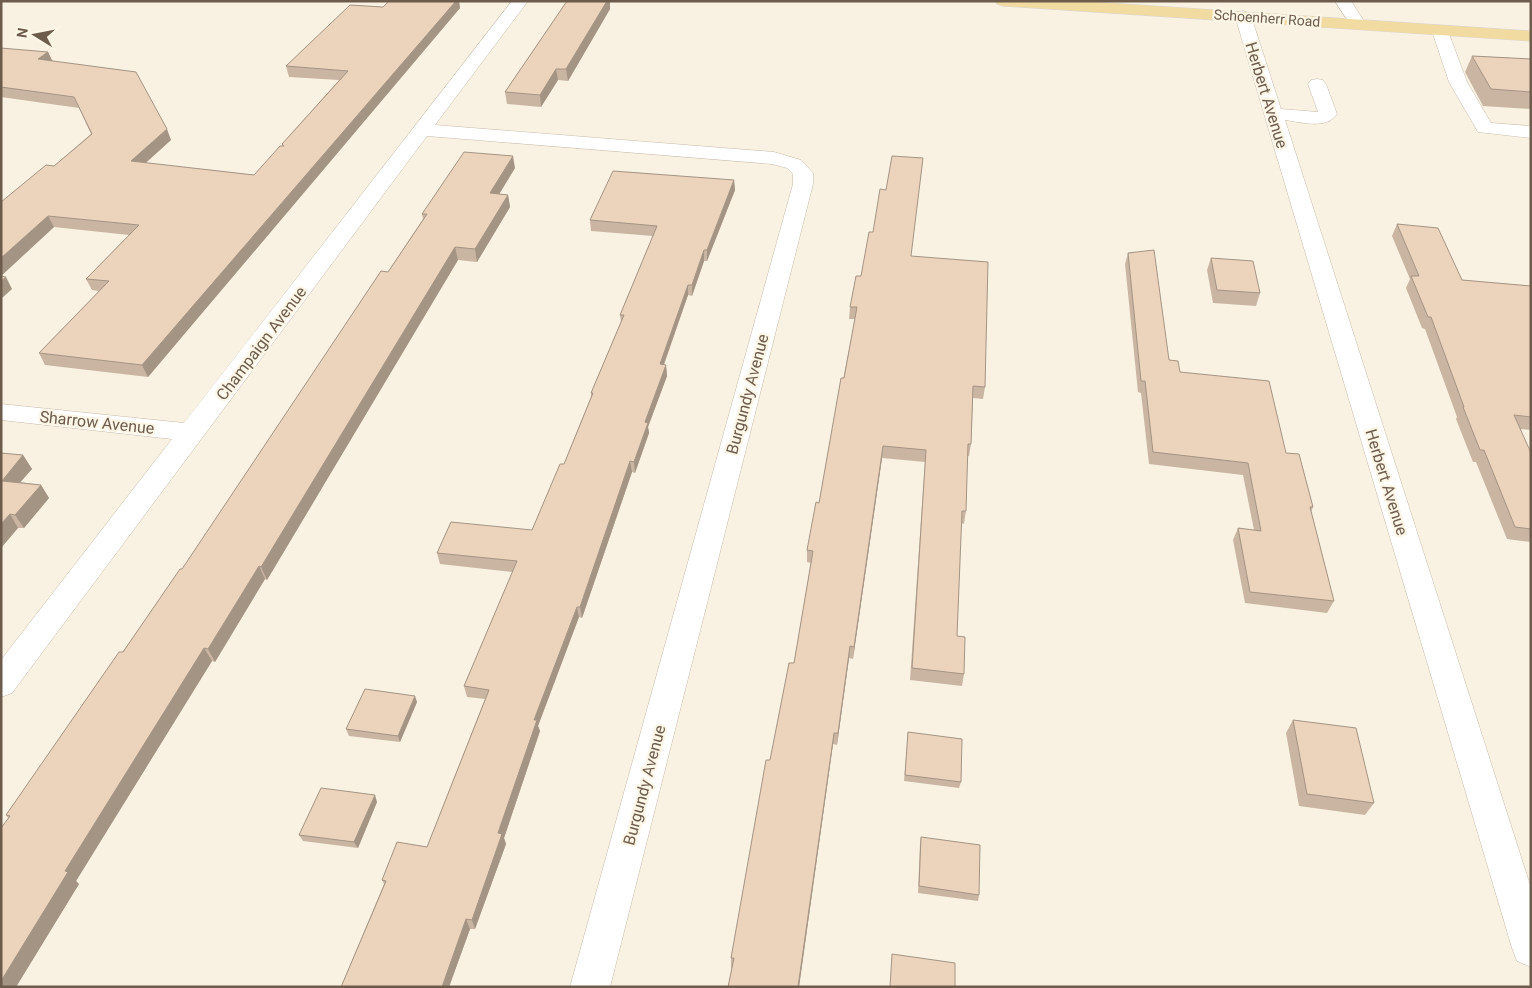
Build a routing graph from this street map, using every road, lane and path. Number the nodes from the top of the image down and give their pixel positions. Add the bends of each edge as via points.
1 (520, 1) edge
2 (1003, 1) edge
3 (1009, 1) edge
4 (1343, 1) edge
5 (1078, 4) edge
6 (1243, 16) junction
7 (1358, 24) junction
8 (1440, 30) junction
9 (1531, 36) edge
10 (1316, 84) dead end
11 (1273, 114) junction
12 (423, 130) junction
13 (1531, 132) edge
14 (1, 412) edge
15 (192, 433) junction
16 (1, 684) edge
17 (1531, 948) edge
18 (590, 987) edge

1 - 12 street, Champaign Avenue
2 - 3 main road, Schoenherr Road
3 - 5 main road, Schoenherr Road
4 - 7 street
5 - 6 main road, Schoenherr Road
6 - 7 main road, Schoenherr Road
6 - 11 street, Herbert Avenue
7 - 8 main road, Schoenherr Road
8 - 9 main road, Schoenherr Road
8 - 13 street via 1458,82 1485,128
10 - 11 street via 1328,114 1323,118
11 - 17 street, Herbert Avenue
12 - 15 street, Champaign Avenue
12 - 18 street, Burgundy Avenue via 774,158 794,164 803,173 803,184
14 - 15 street, Sharrow Avenue
15 - 16 street, Champaign Avenue

